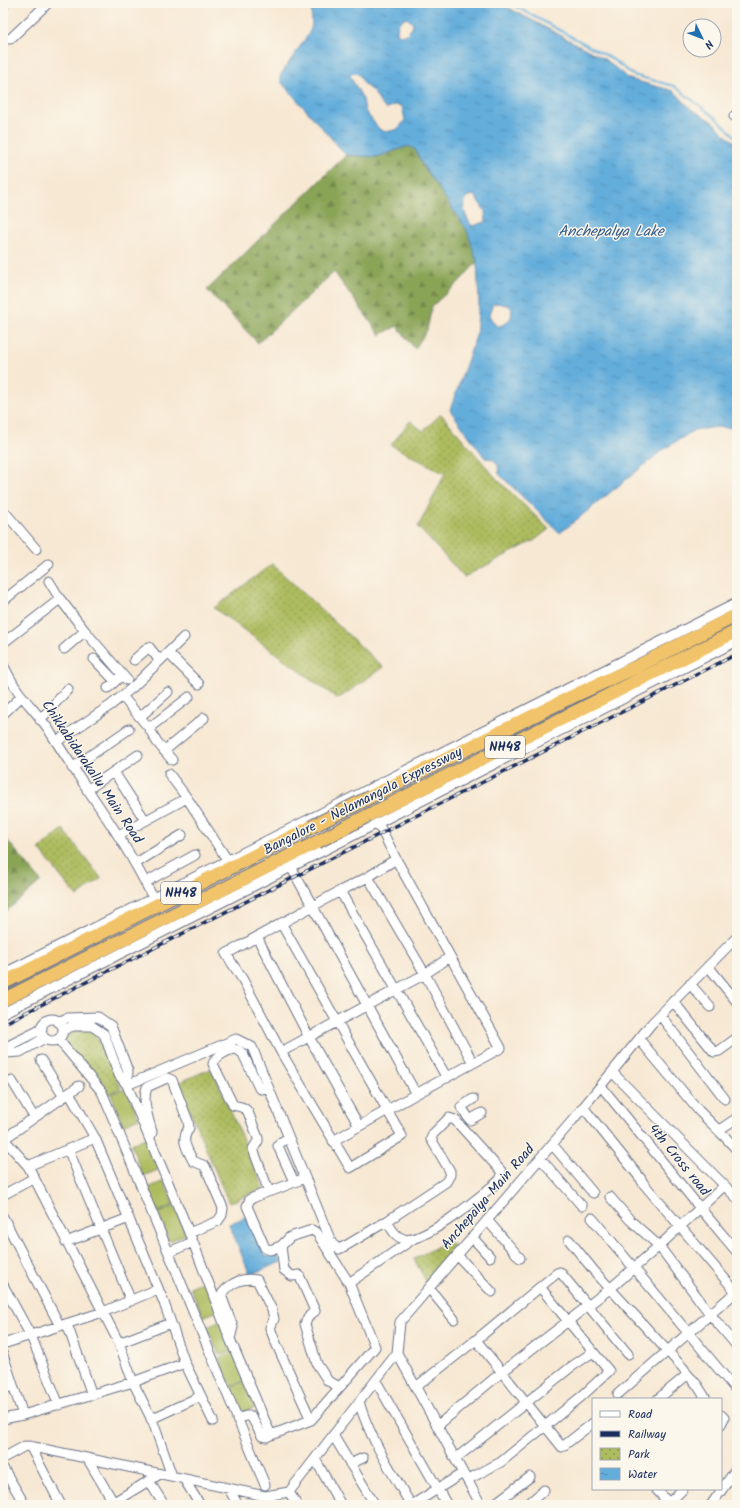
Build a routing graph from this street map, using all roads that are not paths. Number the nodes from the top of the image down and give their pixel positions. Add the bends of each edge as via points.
1 (48, 3) edge
2 (3, 39) edge
3 (3, 510) edge
4 (36, 549) dead end
5 (49, 564) dead end
6 (49, 581) dead end
7 (60, 599) junction
8 (3, 601) edge
9 (737, 603) edge
10 (737, 615) edge
11 (85, 631) junction
12 (737, 631) edge
13 (184, 637) dead end
14 (737, 641) edge
15 (3, 643) edge
16 (64, 650) dead end
17 (168, 653) junction
18 (94, 659) dead end
19 (134, 660) dead end
20 (160, 661) junction
21 (3, 665) edge
22 (122, 679) junction
23 (199, 684) dead end
24 (108, 688) dead end
25 (68, 689) dead end
26 (168, 692) dead end
27 (22, 696) junction
28 (122, 696) junction
29 (189, 697) dead end
30 (3, 714) edge
31 (140, 717) junction
32 (204, 718) dead end
33 (40, 720) junction
34 (149, 728) junction
35 (129, 729) dead end
36 (56, 742) junction
37 (164, 751) junction
38 (138, 754) dead end
39 (172, 760) dead end
40 (72, 768) junction
41 (114, 772) junction
42 (169, 774) dead end
43 (87, 790) junction
44 (187, 798) junction
45 (343, 802) junction
46 (330, 809) junction
47 (145, 820) junction
48 (378, 823) junction
49 (359, 833) junction
50 (182, 835) dead end
51 (119, 836) junction
52 (347, 839) junction
53 (194, 855) dead end
54 (396, 859) junction
55 (228, 861) junction
56 (136, 863) junction
57 (290, 867) junction
58 (368, 877) junction
59 (146, 882) junction
60 (340, 891) junction
61 (153, 898) junction
62 (312, 906) junction
63 (281, 923) junction
64 (257, 937) junction
65 (737, 937) edge
66 (450, 957) junction
67 (708, 966) junction
68 (3, 974) edge
69 (425, 974) junction
70 (3, 983) edge
71 (690, 984) junction
72 (396, 988) junction
73 (3, 1000) edge
74 (673, 1001) junction
75 (737, 1002) edge
76 (367, 1005) junction
77 (710, 1007) dead end
78 (3, 1013) edge
79 (660, 1016) junction
80 (337, 1021) junction
81 (61, 1026) junction
82 (42, 1029) junction
83 (309, 1037) junction
84 (45, 1038) junction
85 (640, 1038) junction
86 (737, 1038) edge
87 (58, 1039) junction
88 (4, 1050) edge
89 (281, 1052) junction
90 (41, 1060) dead end
91 (473, 1063) junction
92 (612, 1072) junction
93 (446, 1078) junction
94 (12, 1081) dead end
95 (127, 1085) junction
96 (79, 1086) dead end
97 (601, 1086) junction
98 (268, 1088) junction
99 (416, 1094) junction
100 (67, 1095) junction
101 (473, 1099) dead end
102 (724, 1099) dead end
103 (583, 1107) junction
104 (388, 1110) junction
105 (482, 1113) dead end
106 (34, 1118) junction
107 (737, 1118) edge
108 (470, 1120) junction
109 (359, 1126) junction
110 (461, 1127) junction
111 (719, 1130) junction
112 (3, 1138) edge
113 (95, 1138) junction
114 (289, 1138) junction
115 (150, 1139) junction
116 (333, 1141) junction
117 (552, 1144) junction
118 (68, 1149) junction
119 (737, 1150) edge
120 (540, 1158) junction
121 (28, 1166) junction
122 (34, 1178) junction
123 (305, 1178) junction
124 (294, 1182) junction
125 (724, 1186) junction
126 (270, 1191) junction
127 (593, 1192) dead end
128 (3, 1195) edge
129 (610, 1197) dead end
130 (737, 1198) edge
131 (582, 1206) dead end
132 (700, 1208) junction
133 (3, 1218) edge
134 (129, 1218) junction
135 (592, 1218) dead end
136 (487, 1220) junction
137 (387, 1221) junction
138 (681, 1226) junction
139 (101, 1228) junction
140 (189, 1233) junction
141 (472, 1238) junction
142 (413, 1239) junction
143 (569, 1240) dead end
144 (66, 1242) junction
145 (193, 1242) junction
146 (281, 1246) junction
147 (659, 1246) junction
148 (169, 1252) junction
149 (737, 1252) edge
150 (458, 1255) junction
151 (490, 1257) dead end
152 (520, 1258) dead end
153 (634, 1269) junction
154 (348, 1283) junction
155 (3, 1285) edge
156 (540, 1287) junction
157 (429, 1288) junction
158 (611, 1288) junction
159 (158, 1290) junction
160 (492, 1292) dead end
161 (737, 1292) edge
162 (131, 1300) junction
163 (588, 1305) junction
164 (103, 1312) junction
165 (710, 1314) junction
166 (454, 1319) dead end
167 (568, 1320) junction
168 (171, 1323) junction
169 (64, 1325) junction
170 (689, 1332) junction
171 (31, 1336) junction
172 (230, 1339) junction
173 (476, 1340) junction
174 (119, 1343) junction
175 (3, 1344) edge
176 (737, 1346) edge
177 (593, 1352) junction
178 (668, 1352) junction
179 (397, 1353) junction
180 (628, 1354) dead end
181 (3, 1356) edge
182 (185, 1363) junction
183 (502, 1372) junction
184 (687, 1375) junction
185 (376, 1381) junction
186 (133, 1382) junction
187 (13, 1386) junction
188 (340, 1387) junction
189 (416, 1387) junction
190 (3, 1389) edge
191 (737, 1391) edge
192 (618, 1394) dead end
193 (92, 1395) junction
194 (201, 1396) junction
195 (659, 1398) edge
196 (705, 1398) edge
197 (359, 1402) junction
198 (526, 1403) junction
199 (58, 1405) junction
200 (22, 1415) junction
201 (3, 1419) edge
202 (151, 1419) junction
203 (237, 1419) junction
204 (311, 1420) junction
205 (213, 1421) dead end
206 (592, 1424) edge
207 (437, 1426) junction
208 (544, 1426) junction
209 (333, 1435) junction
210 (267, 1437) dead end
211 (30, 1446) junction
212 (3, 1458) edge
213 (87, 1458) junction
214 (363, 1458) dead end
215 (455, 1459) junction
216 (315, 1460) junction
217 (350, 1464) junction
218 (3, 1468) edge
219 (736, 1469) dead end
220 (160, 1474) junction
221 (172, 1476) junction
222 (465, 1477) junction
223 (530, 1477) dead end
224 (184, 1479) junction
225 (149, 1481) junction
226 (265, 1485) dead end
227 (722, 1487) edge
228 (229, 1489) junction
229 (438, 1489) junction
230 (544, 1490) dead end
231 (657, 1490) edge
232 (682, 1490) edge
233 (720, 1490) edge
234 (289, 1492) junction
235 (672, 1503) edge
236 (112, 1504) edge
237 (25, 1505) edge
238 (61, 1505) edge
239 (164, 1505) edge
240 (200, 1505) edge
241 (238, 1505) edge
242 (297, 1505) edge
243 (341, 1505) edge
244 (375, 1505) edge
245 (412, 1505) edge
246 (447, 1505) edge
247 (480, 1505) edge
248 (493, 1505) edge
249 (527, 1505) edge
250 (711, 1505) edge

1 - 2 street via 10,38
3 - 4 street
5 - 8 street
6 - 7 street
7 - 11 street
7 - 15 street
9 - 45 street
10 - 70 highway, Bangalore - Nelamangala Expressway / NH48, bridge via 377,793
11 - 16 street
11 - 22 street
12 - 73 highway, Bangalore - Nelamangala Expressway / NH48, bridge
13 - 17 street
14 - 48 street
17 - 20 street
17 - 23 street
18 - 22 street
19 - 20 street via 149,647
20 - 28 street
21 - 27 street, Chikkabidarakallu Main Road
22 - 24 street
25 - 33 street
26 - 31 street
27 - 30 street
27 - 33 street, Chikkabidarakallu Main Road
28 - 31 street
28 - 36 street
29 - 34 street
31 - 34 street
32 - 37 street
33 - 36 street, Chikkabidarakallu Main Road
34 - 37 street
35 - 40 street
36 - 40 street, Chikkabidarakallu Main Road
37 - 39 street
38 - 41 street
40 - 43 street, Chikkabidarakallu Main Road
41 - 43 street
41 - 47 street
42 - 44 street
43 - 51 street, Chikkabidarakallu Main Road
44 - 47 street
44 - 55 street
45 - 46 street
45 - 49 street
46 - 52 street
46 - 55 street
47 - 51 street
48 - 49 street
48 - 54 street
49 - 52 street
50 - 56 street
51 - 56 street, Chikkabidarakallu Main Road
52 - 57 street
53 - 59 street
54 - 58 street
54 - 66 street
55 - 61 street
56 - 59 street, Chikkabidarakallu Main Road
57 - 62 street
57 - 78 street
58 - 60 street
58 - 69 street
59 - 61 street, Chikkabidarakallu Main Road
60 - 62 street
60 - 72 street
61 - 68 street
62 - 63 street
62 - 76 street
63 - 64 street
63 - 80 street
64 - 83 street
64 - 89 street via 226,954 244,980
65 - 67 street, Anchepalya Main Road
66 - 69 street
66 - 91 street via 501,1048
67 - 71 street, Anchepalya Main Road
67 - 75 street
69 - 72 street
69 - 91 street
71 - 74 street, Anchepalya Main Road
71 - 77 street
72 - 76 street
72 - 93 street
74 - 79 street, Anchepalya Main Road
74 - 86 street via 714,1052
76 - 80 street
76 - 99 street
79 - 85 street, Anchepalya Main Road
79 - 102 street
80 - 83 street
80 - 104 street
81 - 82 street via 53,1020 47,1021
81 - 87 street via 62,1034
81 - 95 street via 67,1018 98,1017 111,1026 128,1071
82 - 84 street
82 - 88 street
83 - 89 street
83 - 109 street
84 - 87 street via 52,1041
84 - 88 street via 20,1052
85 - 92 street, Anchepalya Main Road
85 - 111 street via 699,1111
87 - 148 street via 102,1092
89 - 116 street
90 - 100 street
91 - 93 street
92 - 97 street, Anchepalya Main Road
92 - 125 street
93 - 99 street
94 - 106 street
95 - 98 street via 236,1040 252,1047
95 - 115 street
96 - 100 street
97 - 103 street, Anchepalya Main Road
97 - 132 street, 4th Cross road
98 - 114 street
98 - 126 street via 259,1088 239,1050 234,1049 214,1061 213,1064 233,1105 246,1108 248,1112 258,1138 253,1149
99 - 104 street
100 - 106 street
100 - 113 street
101 - 108 street via 461,1107
103 - 117 street, Anchepalya Main Road
103 - 138 street via 643,1184
104 - 109 street
104 - 116 street via 402,1136 350,1168
105 - 108 street
106 - 112 street
107 - 111 street
108 - 110 street
109 - 116 street
110 - 137 street via 449,1118 431,1136 431,1142 450,1171 446,1182
110 - 142 street via 501,1171 501,1179 444,1224
111 - 119 street
112 - 121 street
113 - 118 street
113 - 134 street
114 - 123 street
114 - 124 street via 280,1142 278,1146
115 - 140 street
115 - 140 street via 152,1132 144,1102 145,1092 147,1087 167,1078 172,1080 188,1121 189,1128 184,1135 184,1141 193,1162 205,1166 223,1208 218,1220
117 - 120 street, Anchepalya Main Road
117 - 127 street
118 - 121 street
118 - 139 street
120 - 131 street
120 - 136 street, Anchepalya Main Road
121 - 122 street
122 - 128 street
122 - 144 street
123 - 124 street
123 - 137 street via 332,1244 338,1249
124 - 126 street
125 - 130 street
125 - 132 street
126 - 146 street via 250,1199 247,1206 265,1248 270,1250
129 - 147 street via 630,1220
132 - 138 street
132 - 149 street, 4th Cross road
133 - 169 street
134 - 139 street
134 - 159 street
135 - 153 street
136 - 141 street, Anchepalya Main Road
136 - 152 street
137 - 142 street via 395,1234 404,1239
138 - 147 street
138 - 161 street
139 - 144 street
139 - 162 street
140 - 145 street
141 - 150 street, Anchepalya Main Road
141 - 151 street
142 - 154 street
143 - 158 street
144 - 164 street
145 - 148 street
145 - 172 street
146 - 154 street via 290,1237 312,1230 318,1233
146 - 188 street via 284,1270 292,1276 299,1275 315,1311 308,1317 306,1324 317,1364 328,1381
147 - 153 street
147 - 165 street
148 - 203 street
150 - 157 street, Anchepalya Main Road
150 - 160 street
153 - 158 street
153 - 170 street
154 - 188 street via 375,1346
155 - 171 street
156 - 163 street via 560,1272
156 - 167 street
156 - 173 street
157 - 166 street
157 - 179 street, Anchepalya Main Road via 400,1322
158 - 163 street
158 - 178 street
159 - 162 street
159 - 168 street
161 - 165 street
162 - 164 street
163 - 167 street
163 - 180 street
164 - 169 street
164 - 174 street
165 - 170 street
165 - 176 street
167 - 177 street
167 - 183 street
168 - 174 street
168 - 182 street
169 - 171 street
169 - 193 street
170 - 178 street
170 - 191 street
171 - 175 street
171 - 199 street
172 - 204 street via 271,1435
172 - 204 street via 233,1327 221,1295 228,1286 246,1278 257,1280 272,1310 274,1319 270,1328 275,1341
173 - 183 street
173 - 189 street
174 - 186 street
177 - 198 street
177 - 208 street via 609,1371
178 - 184 street
178 - 192 street
179 - 185 street
179 - 189 street
181 - 187 street
182 - 186 street
182 - 194 street
183 - 198 street
183 - 207 street
184 - 195 street
184 - 196 street
185 - 197 street
185 - 229 street
186 - 193 street
186 - 202 street
187 - 190 street
187 - 200 street
188 - 204 street
189 - 207 street
193 - 199 street
194 - 202 street
194 - 205 street
197 - 209 street
197 - 245 street via 379,1451
198 - 208 street
198 - 215 street
199 - 200 street
200 - 201 street
202 - 221 street
203 - 210 street via 251,1416 262,1436
203 - 226 street
206 - 208 street via 562,1447
207 - 215 street
208 - 222 street via 501,1462
209 - 216 street
209 - 217 street
211 - 212 street via 25,1446
211 - 213 street
211 - 238 street
213 - 220 street
213 - 236 street
214 - 217 street
215 - 222 street
216 - 234 street
216 - 243 street
217 - 244 street
218 - 237 street
219 - 227 street
220 - 221 street
220 - 225 street
221 - 224 street
222 - 229 street
222 - 247 street
223 - 248 street
224 - 228 street
224 - 240 street
225 - 236 street
225 - 239 street
228 - 234 street via 265,1496
228 - 241 street
229 - 245 street
229 - 246 street
230 - 249 street
231 - 235 street
232 - 235 street
233 - 250 street
234 - 242 street

